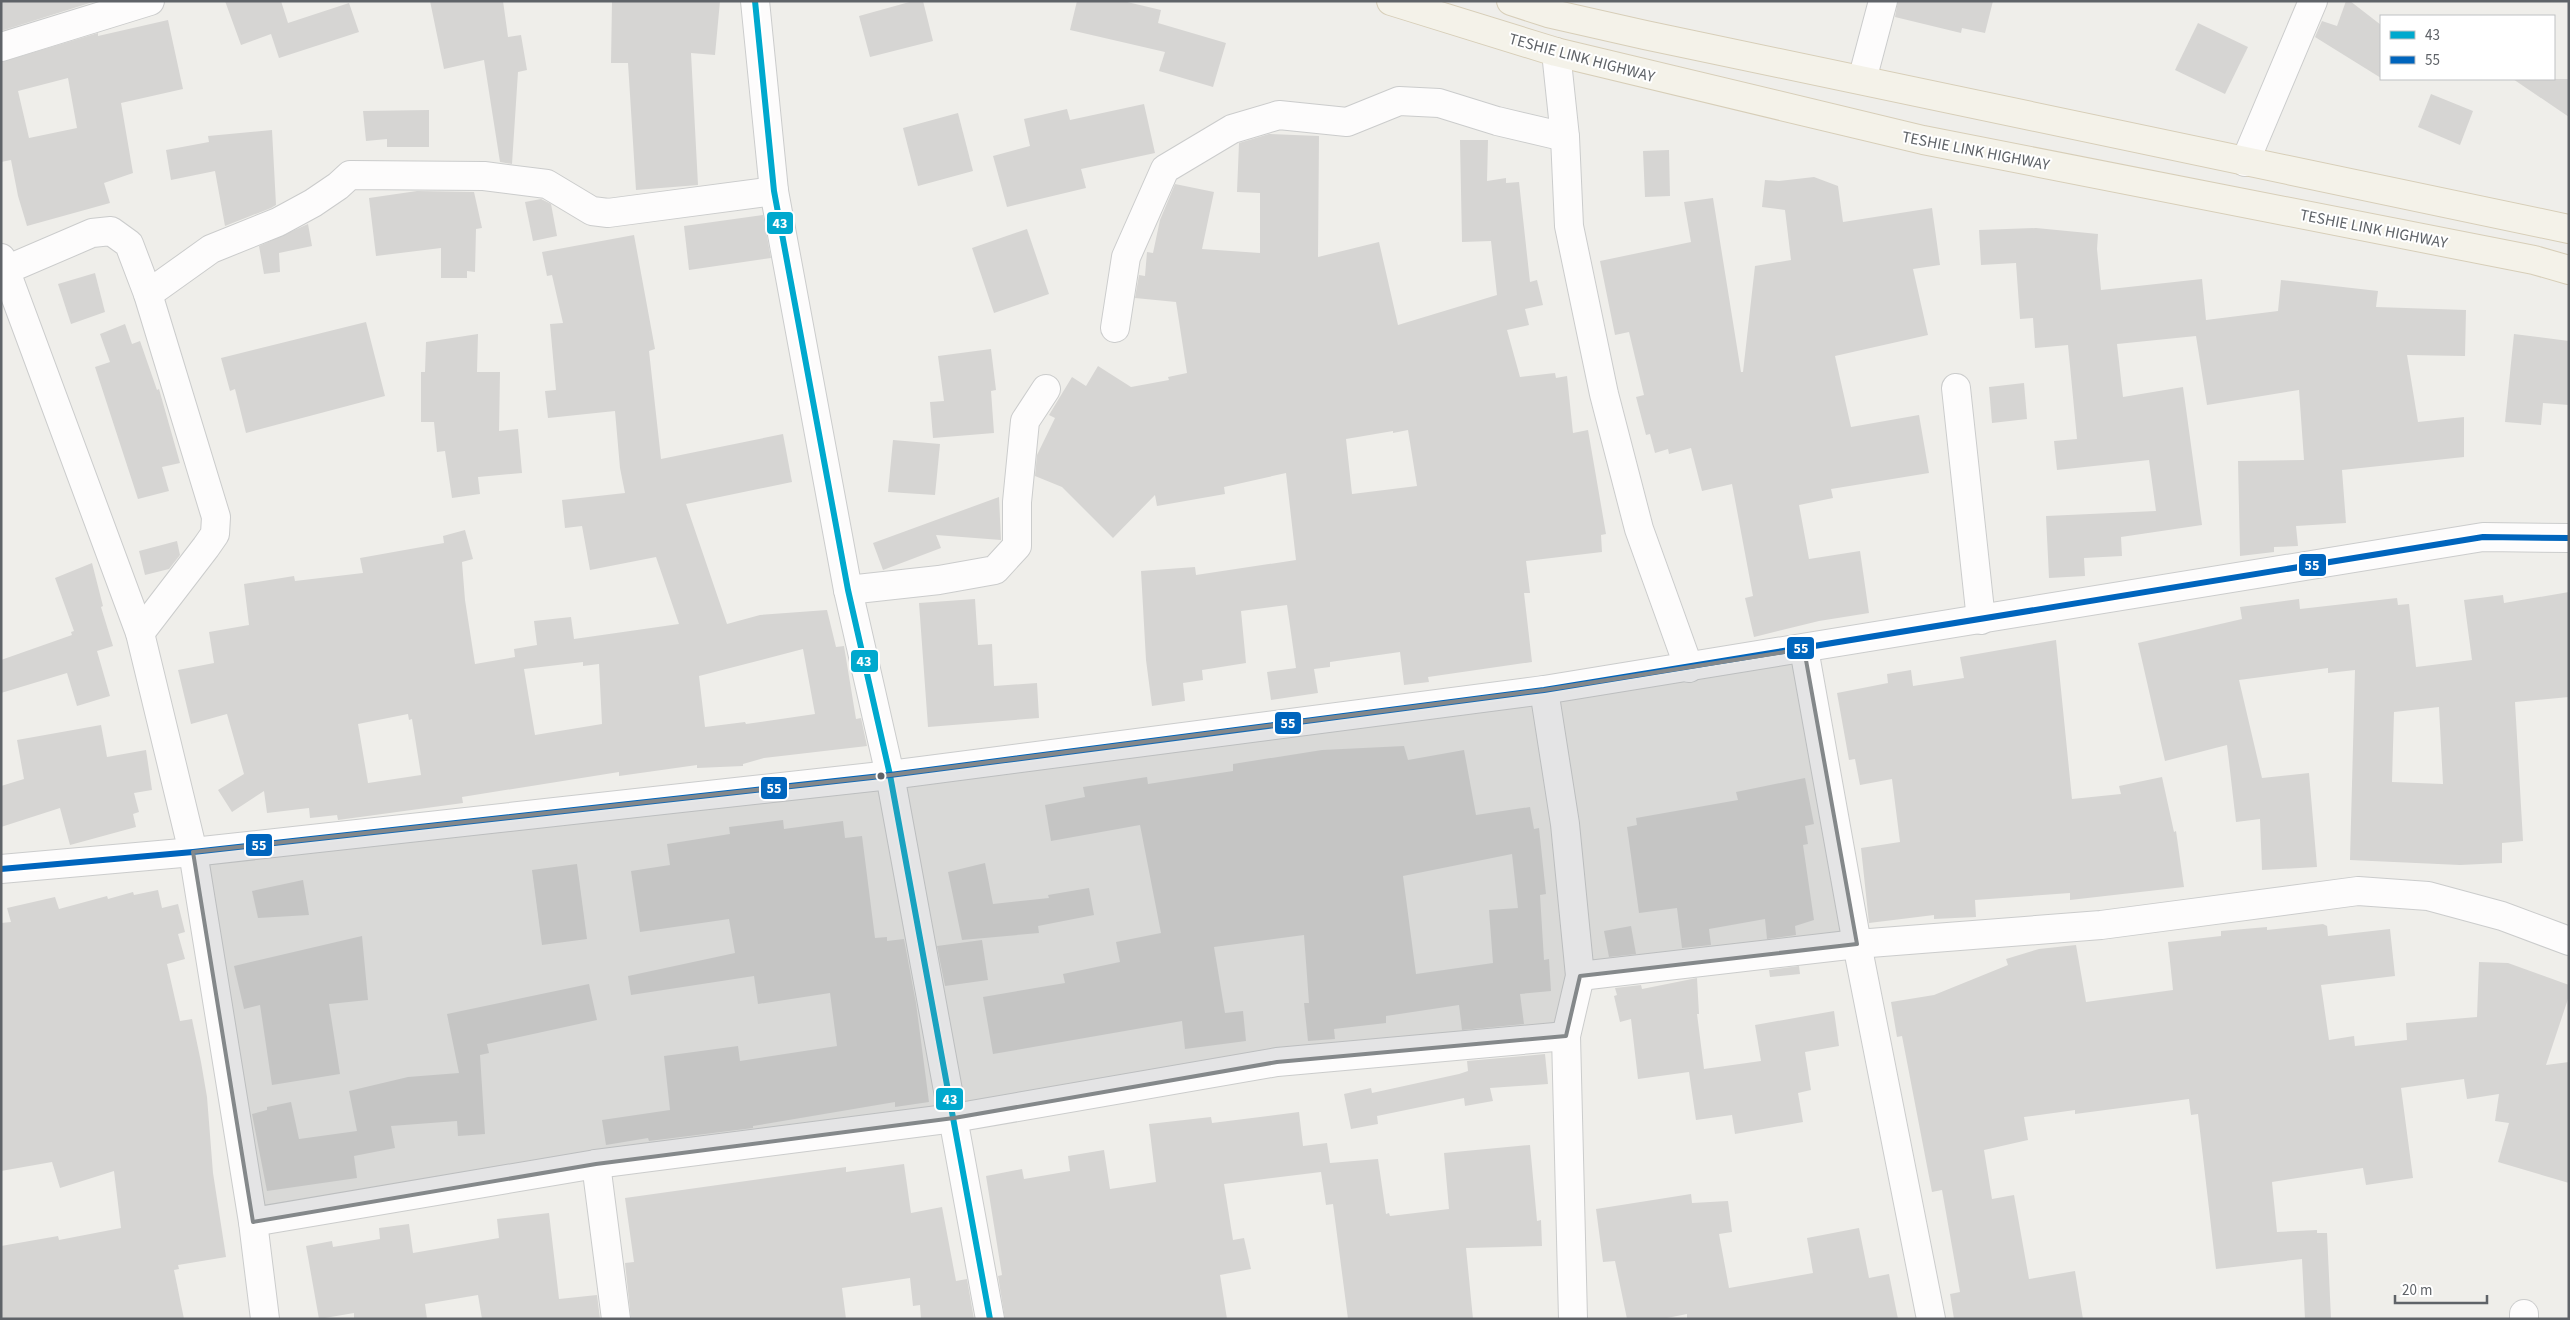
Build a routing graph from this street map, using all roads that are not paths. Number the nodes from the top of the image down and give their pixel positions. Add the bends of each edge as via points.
1 (150, 1) edge
2 (755, 1) edge
3 (1391, 1) edge
4 (1511, 1) edge
5 (1882, 1) edge
6 (2313, 1) edge
7 (1552, 7) edge
8 (1, 47) edge
9 (1556, 52) junction
10 (1862, 80) junction
11 (1565, 137) junction
12 (2245, 162) junction
13 (774, 191) junction
14 (2569, 229) edge
15 (4, 264) edge
16 (2569, 270) edge
17 (148, 294) junction
18 (1115, 328) dead end
19 (1956, 388) dead end
20 (1046, 389) dead end
21 (2569, 538) edge
22 (848, 590) junction
23 (1981, 620) junction
24 (140, 633) junction
25 (1804, 650) junction
26 (1689, 668) junction
27 (1544, 690) junction
28 (890, 775) junction
29 (193, 852) junction
30 (1, 869) edge
31 (2569, 942) edge
32 (1857, 944) junction
33 (1580, 976) junction
34 (1566, 1036) junction
35 (954, 1118) junction
36 (596, 1164) junction
37 (253, 1222) junction
38 (266, 1319) edge
39 (616, 1319) edge
40 (990, 1319) edge
41 (1573, 1319) edge
42 (1930, 1319) edge

1 - 8 street
2 - 13 street
3 - 9 main road, TESHIE LINK HIGHWAY
4 - 7 main road, TESHIE LINK HIGHWAY
5 - 10 street
6 - 12 street
7 - 10 main road, TESHIE LINK HIGHWAY
9 - 11 street
9 - 16 main road, TESHIE LINK HIGHWAY via 1923,140 2534,260
10 - 12 main road, TESHIE LINK HIGHWAY
11 - 18 street via 1439,103 1399,101 1347,122 1280,115 1232,129 1165,169 1126,257
11 - 26 street via 1569,226 1604,394 1639,529
12 - 14 main road, TESHIE LINK HIGHWAY
13 - 17 street via 608,213 592,211 547,184 484,176 350,175 313,203 278,222 210,249
13 - 22 street
15 - 17 street via 92,233 111,231 129,244
15 - 24 street
17 - 24 street via 216,516 215,534
19 - 23 street
20 - 22 street via 1025,421 1017,502 1017,546 995,570
21 - 23 street via 2483,536
22 - 28 street
23 - 25 street
24 - 29 street
25 - 26 street
25 - 32 street
26 - 27 street
27 - 28 street
27 - 33 street via 1565,824
28 - 29 street
28 - 35 street
29 - 30 street
29 - 37 street
31 - 32 street via 2502,916 2428,896 2358,891 2101,925
32 - 33 street
32 - 42 street
33 - 34 street
34 - 35 street via 1277,1062
34 - 41 street
35 - 36 street
35 - 40 street
36 - 37 street
36 - 39 street
37 - 38 street

